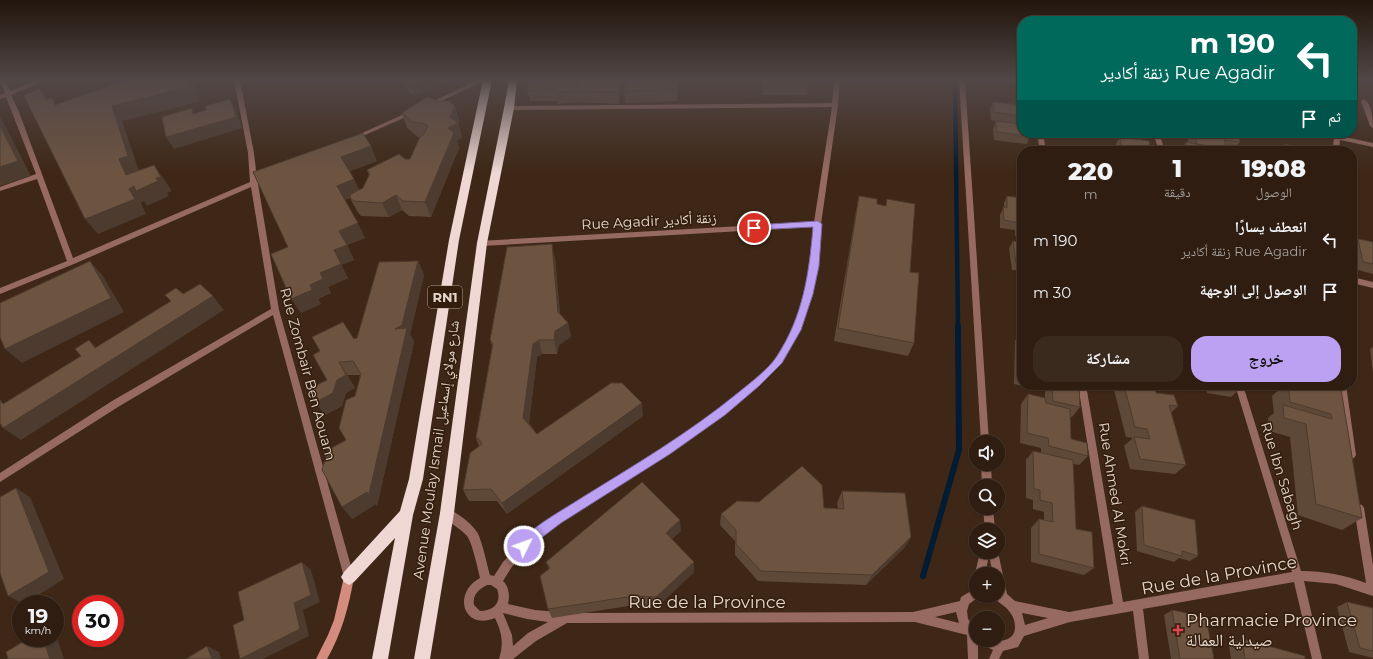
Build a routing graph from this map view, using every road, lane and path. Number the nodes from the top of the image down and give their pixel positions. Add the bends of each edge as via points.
1 (14, 111) edge
2 (243, 111) edge
3 (415, 111) edge
4 (481, 111) edge
5 (509, 111) edge
6 (834, 111) edge
7 (964, 111) edge
8 (1368, 111) edge
9 (1373, 126) edge
10 (1348, 138) edge
11 (345, 142) edge
12 (1373, 145) edge
13 (275, 174) edge
14 (38, 176) junction
15 (254, 183) junction
16 (0, 189) edge
17 (818, 224) junction
18 (482, 243) junction
19 (71, 262) junction
20 (1357, 281) edge
21 (1373, 285) edge
22 (0, 291) edge
23 (275, 310) junction
24 (1083, 390) edge
25 (1240, 390) edge
26 (1343, 390) edge
27 (985, 435) edge
28 (1353, 466) edge
29 (0, 478) edge
30 (1358, 497) edge
31 (447, 513) junction
32 (406, 515) junction
33 (1298, 576) junction
34 (349, 577) junction
35 (486, 580) junction
36 (497, 581) junction
37 (1372, 590) edge
38 (969, 597) edge
39 (1005, 600) edge
40 (963, 605) junction
41 (1136, 605) junction
42 (1012, 606) junction
43 (1119, 608) junction
44 (499, 609) junction
45 (914, 617) junction
46 (1070, 617) junction
47 (565, 618) junction
48 (1020, 632) junction
49 (969, 634) joint
50 (971, 647) edge
51 (987, 647) edge
52 (996, 654) edge
53 (321, 659) edge
54 (380, 659) edge
55 (422, 659) edge
56 (504, 659) edge
57 (972, 659) edge
58 (1144, 659) edge
59 (1317, 659) edge

1 - 14 street
2 - 15 street, Rue Zombair Ben Aouam via 252,154
3 - 11 street
4 - 32 highway, Avenue Moulay Ismail شارع مولاي إسماعيل / RN1 via 454,240 416,479
5 - 18 highway, Avenue Moulay Ismail شارع مولاي إسماعيل / RN1
6 - 17 street
7 - 27 street
8 - 9 street
10 - 12 street
13 - 15 street
14 - 16 street
14 - 19 street
15 - 19 street
15 - 23 street, Rue Zombair Ben Aouam
17 - 18 street, Rue Agadir زنقة أكادير
17 - 36 street via 809,294 796,330 779,361 721,412 666,451 531,538
18 - 31 highway, Avenue Moulay Ismail شارع مولاي إسماعيل / RN1
19 - 22 street
20 - 21 street
23 - 29 street via 115,404
23 - 34 street, Rue Zombair Ben Aouam
24 - 43 street, Rue Ahmed Al Mokri
25 - 33 street, Rue Ibn Sabagh
26 - 28 street
30 - 37 street
31 - 35 street via 473,535
31 - 55 highway, Avenue Moulay Ismail شارع مولاي إسماعيل / RN1
32 - 34 highway
32 - 54 highway, Avenue Moulay Ismail شارع مولاي إسماعيل / RN1
33 - 37 street, Rue de la Province via 1315,575 1331,578
33 - 41 street, Rue de la Province
33 - 59 street, Rue Ibn Sabagh
34 - 53 street via 337,630
35 - 36 street
35 - 44 street via 474,586 468,604 474,614 485,617
36 - 44 street via 505,595
38 - 40 street
39 - 42 street
40 - 45 street, Rue de la Province
40 - 49 street via 961,613
41 - 43 street, Rue de la Province
41 - 58 street
42 - 46 street, Rue de la Province
42 - 48 street via 1020,622
43 - 46 street, Rue de la Province
44 - 47 street, Rue de la Province via 541,617
44 - 56 street via 507,632 508,648
45 - 47 street, Rue de la Province
45 - 49 street, Rue de la Province
46 - 48 street, Rue de la Province
47 - 56 street via 532,637
48 - 52 street via 1012,645
50 - 57 street
51 - 52 street, Rue de la Province

